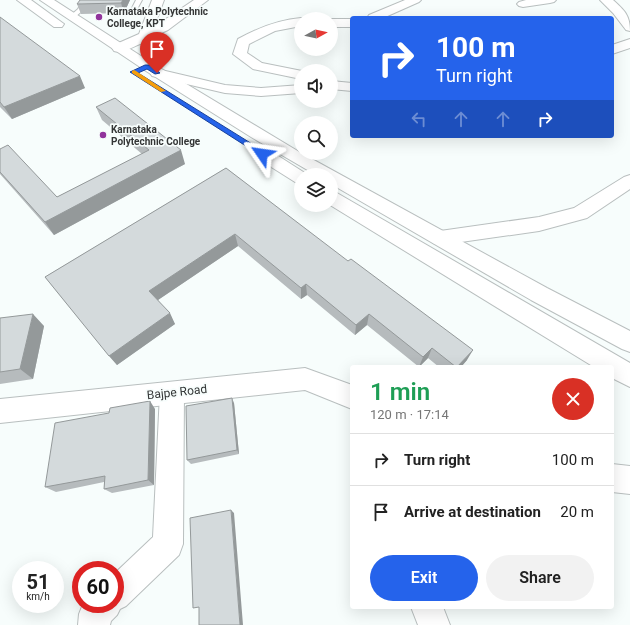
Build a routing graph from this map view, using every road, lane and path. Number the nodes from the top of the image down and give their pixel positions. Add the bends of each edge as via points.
1 (23, 0) edge
2 (46, 0) edge
3 (86, 0) edge
4 (139, 0) edge
5 (158, 0) edge
6 (202, 0) edge
7 (415, 0) edge
8 (550, 0) edge
9 (606, 0) edge
10 (523, 4) dead end
11 (133, 12) dead end
12 (378, 16) edge
13 (72, 17) junction
14 (294, 22) edge
15 (338, 23) edge
16 (350, 23) edge
17 (630, 27) edge
18 (144, 38) junction
19 (630, 43) edge
20 (119, 48) junction
21 (614, 49) edge
22 (152, 70) junction
23 (133, 72) junction
24 (294, 74) edge
25 (338, 86) edge
26 (350, 87) edge
27 (294, 90) edge
28 (316, 168) edge
29 (294, 174) edge
30 (338, 181) edge
31 (630, 181) edge
32 (338, 201) edge
33 (440, 238) junction
34 (630, 342) edge
35 (612, 365) edge
36 (614, 366) edge
37 (630, 376) edge
38 (172, 393) junction
39 (350, 395) edge
40 (0, 411) edge
41 (614, 478) edge
42 (630, 480) edge
43 (124, 586) edge
44 (428, 609) edge
45 (96, 613) edge
46 (94, 625) edge
47 (434, 625) edge

1 - 23 main road
2 - 13 main road
3 - 13 lane
4 - 11 lane
5 - 18 main road
6 - 18 main road
7 - 12 main road
8 - 10 main road
9 - 17 main road
13 - 20 main road
14 - 24 main road via 260,31 243,42 240,54 258,66
15 - 16 main road
18 - 20 main road
19 - 21 main road
20 - 22 main road
22 - 23 main road
22 - 27 main road via 225,89 261,92
22 - 28 main road
23 - 29 main road
25 - 26 main road
30 - 33 main road
31 - 33 main road via 580,213 539,224
32 - 35 main road
33 - 34 main road
36 - 37 main road
38 - 39 main road, Bajpe Road via 305,379
38 - 40 main road, Bajpe Road
38 - 43 main road via 168,544
41 - 42 main road
44 - 47 main road
45 - 46 main road

